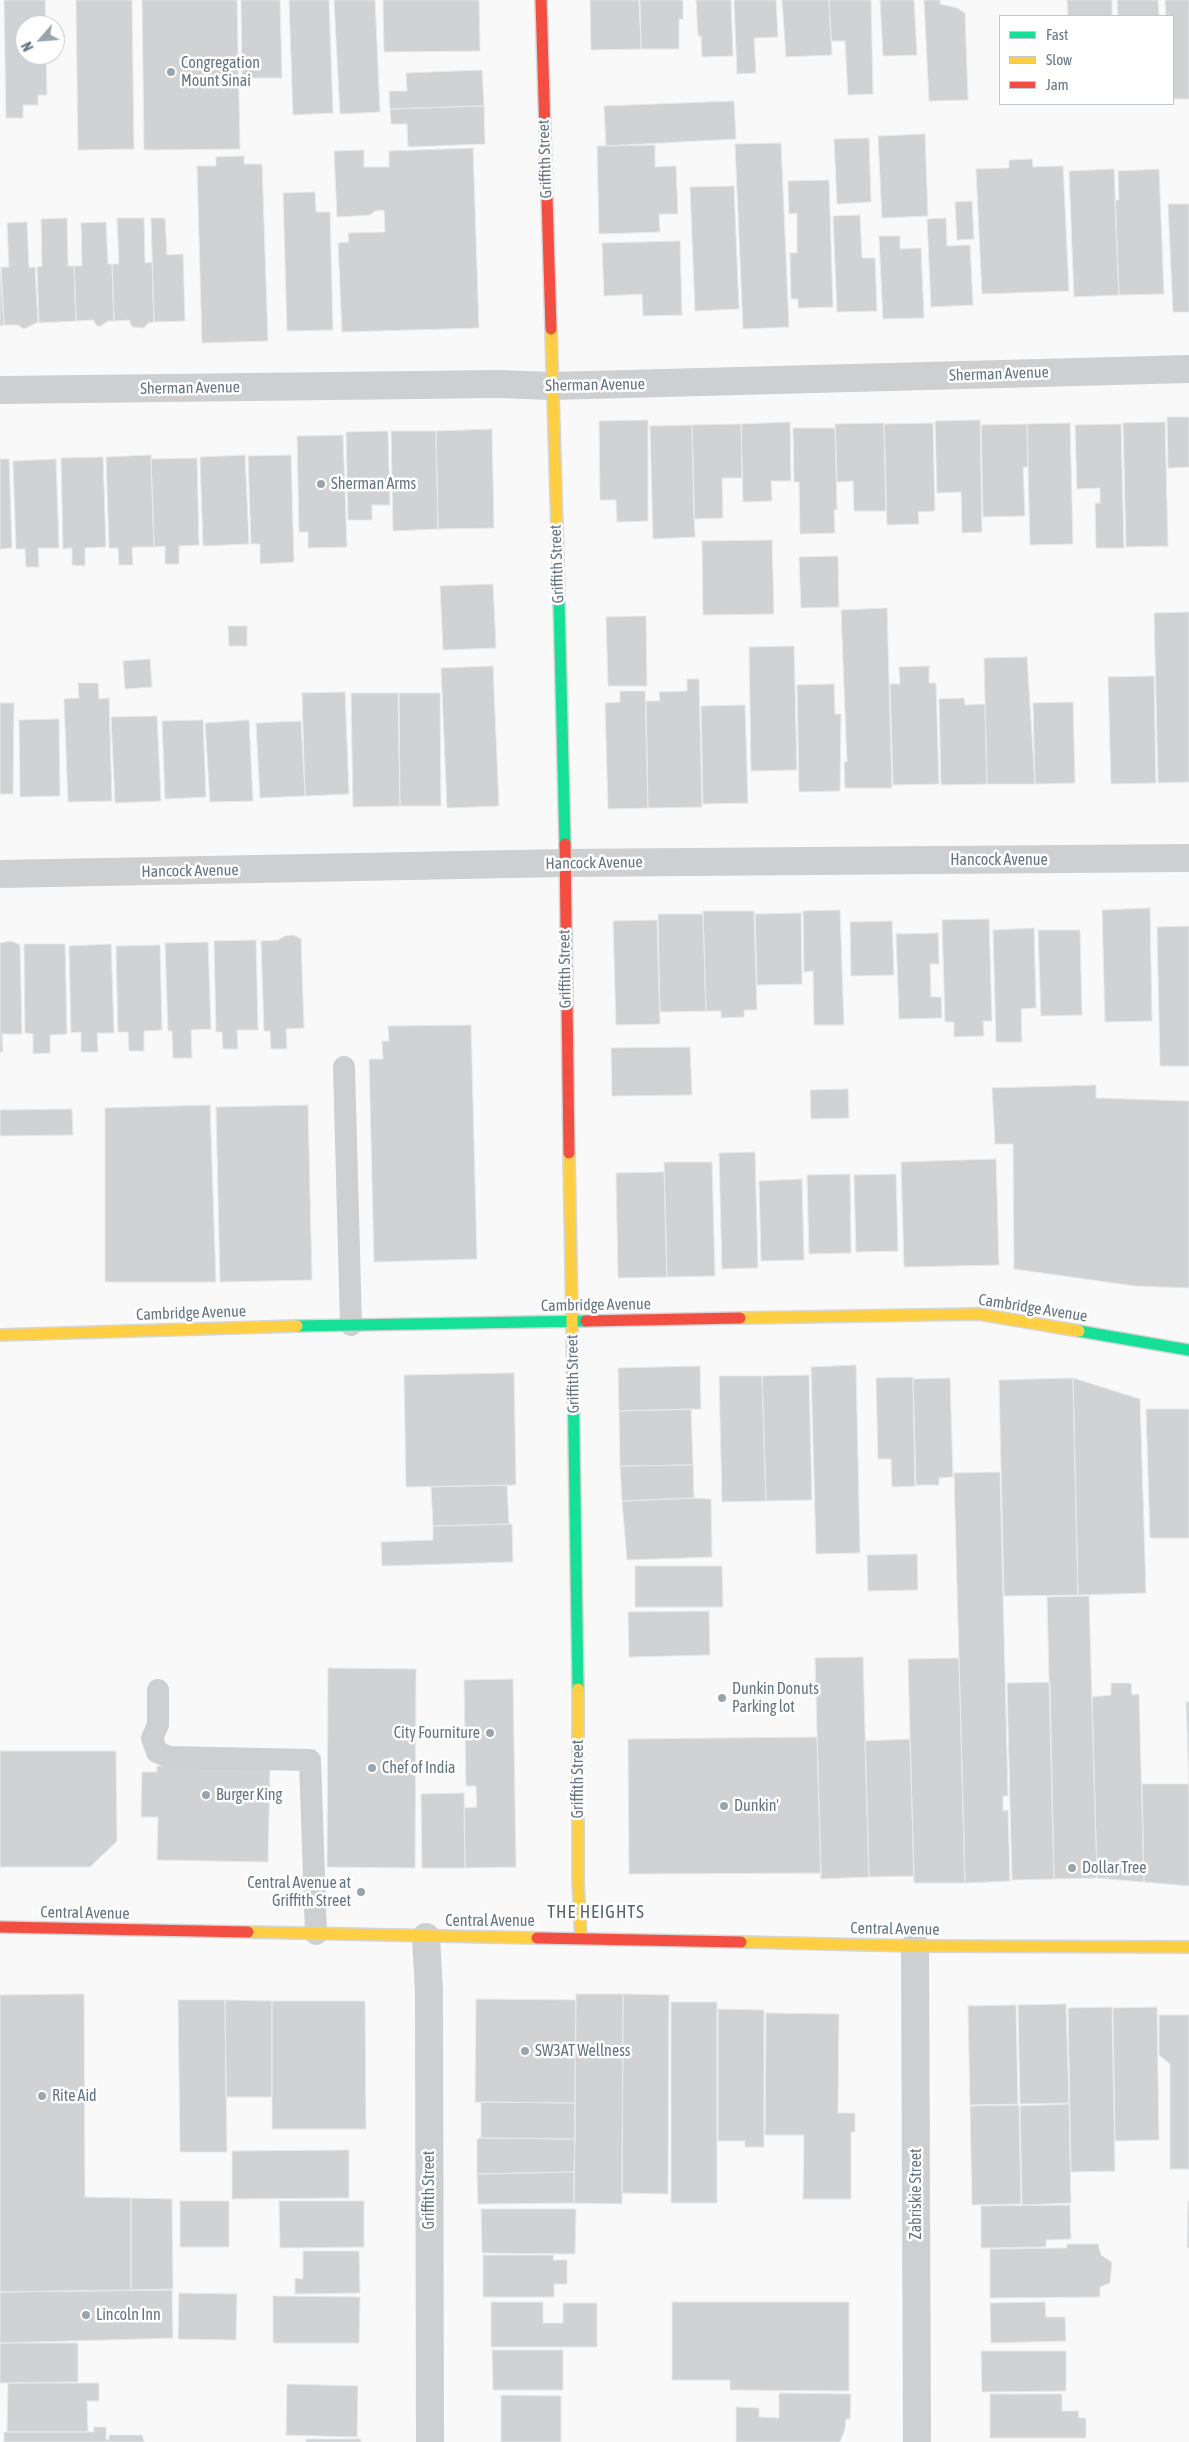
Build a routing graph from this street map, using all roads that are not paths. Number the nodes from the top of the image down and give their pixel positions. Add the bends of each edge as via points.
1 (541, 0) edge
2 (1189, 369) edge
3 (552, 386) junction
4 (0, 390) edge
5 (1189, 858) edge
6 (563, 863) junction
7 (0, 874) edge
8 (344, 1067) dead end
9 (572, 1320) junction
10 (351, 1325) junction
11 (0, 1335) edge
12 (1189, 1350) edge
13 (158, 1690) dead end
14 (0, 1927) edge
15 (316, 1934) junction
16 (426, 1937) junction
17 (581, 1938) junction
18 (915, 1946) junction
19 (1189, 1947) edge
20 (430, 2442) edge
21 (917, 2442) edge

1 - 3 street, Griffith Street
2 - 3 street, Sherman Avenue
3 - 4 street, Sherman Avenue
3 - 6 street, Griffith Street
5 - 6 street, Hancock Avenue
6 - 7 street, Hancock Avenue
6 - 9 street, Griffith Street
8 - 10 lane
9 - 10 street, Cambridge Avenue
9 - 12 street, Cambridge Avenue via 979,1314
9 - 17 street, Griffith Street
10 - 11 street, Cambridge Avenue
13 - 15 lane via 158,1725 152,1738 156,1752 170,1757 310,1760
14 - 15 street, Central Avenue
15 - 16 street, Central Avenue
16 - 17 street, Central Avenue
16 - 20 street, Griffith Street via 429,1991
17 - 18 street, Central Avenue
18 - 19 street, Central Avenue
18 - 21 street, Zabriskie Street

